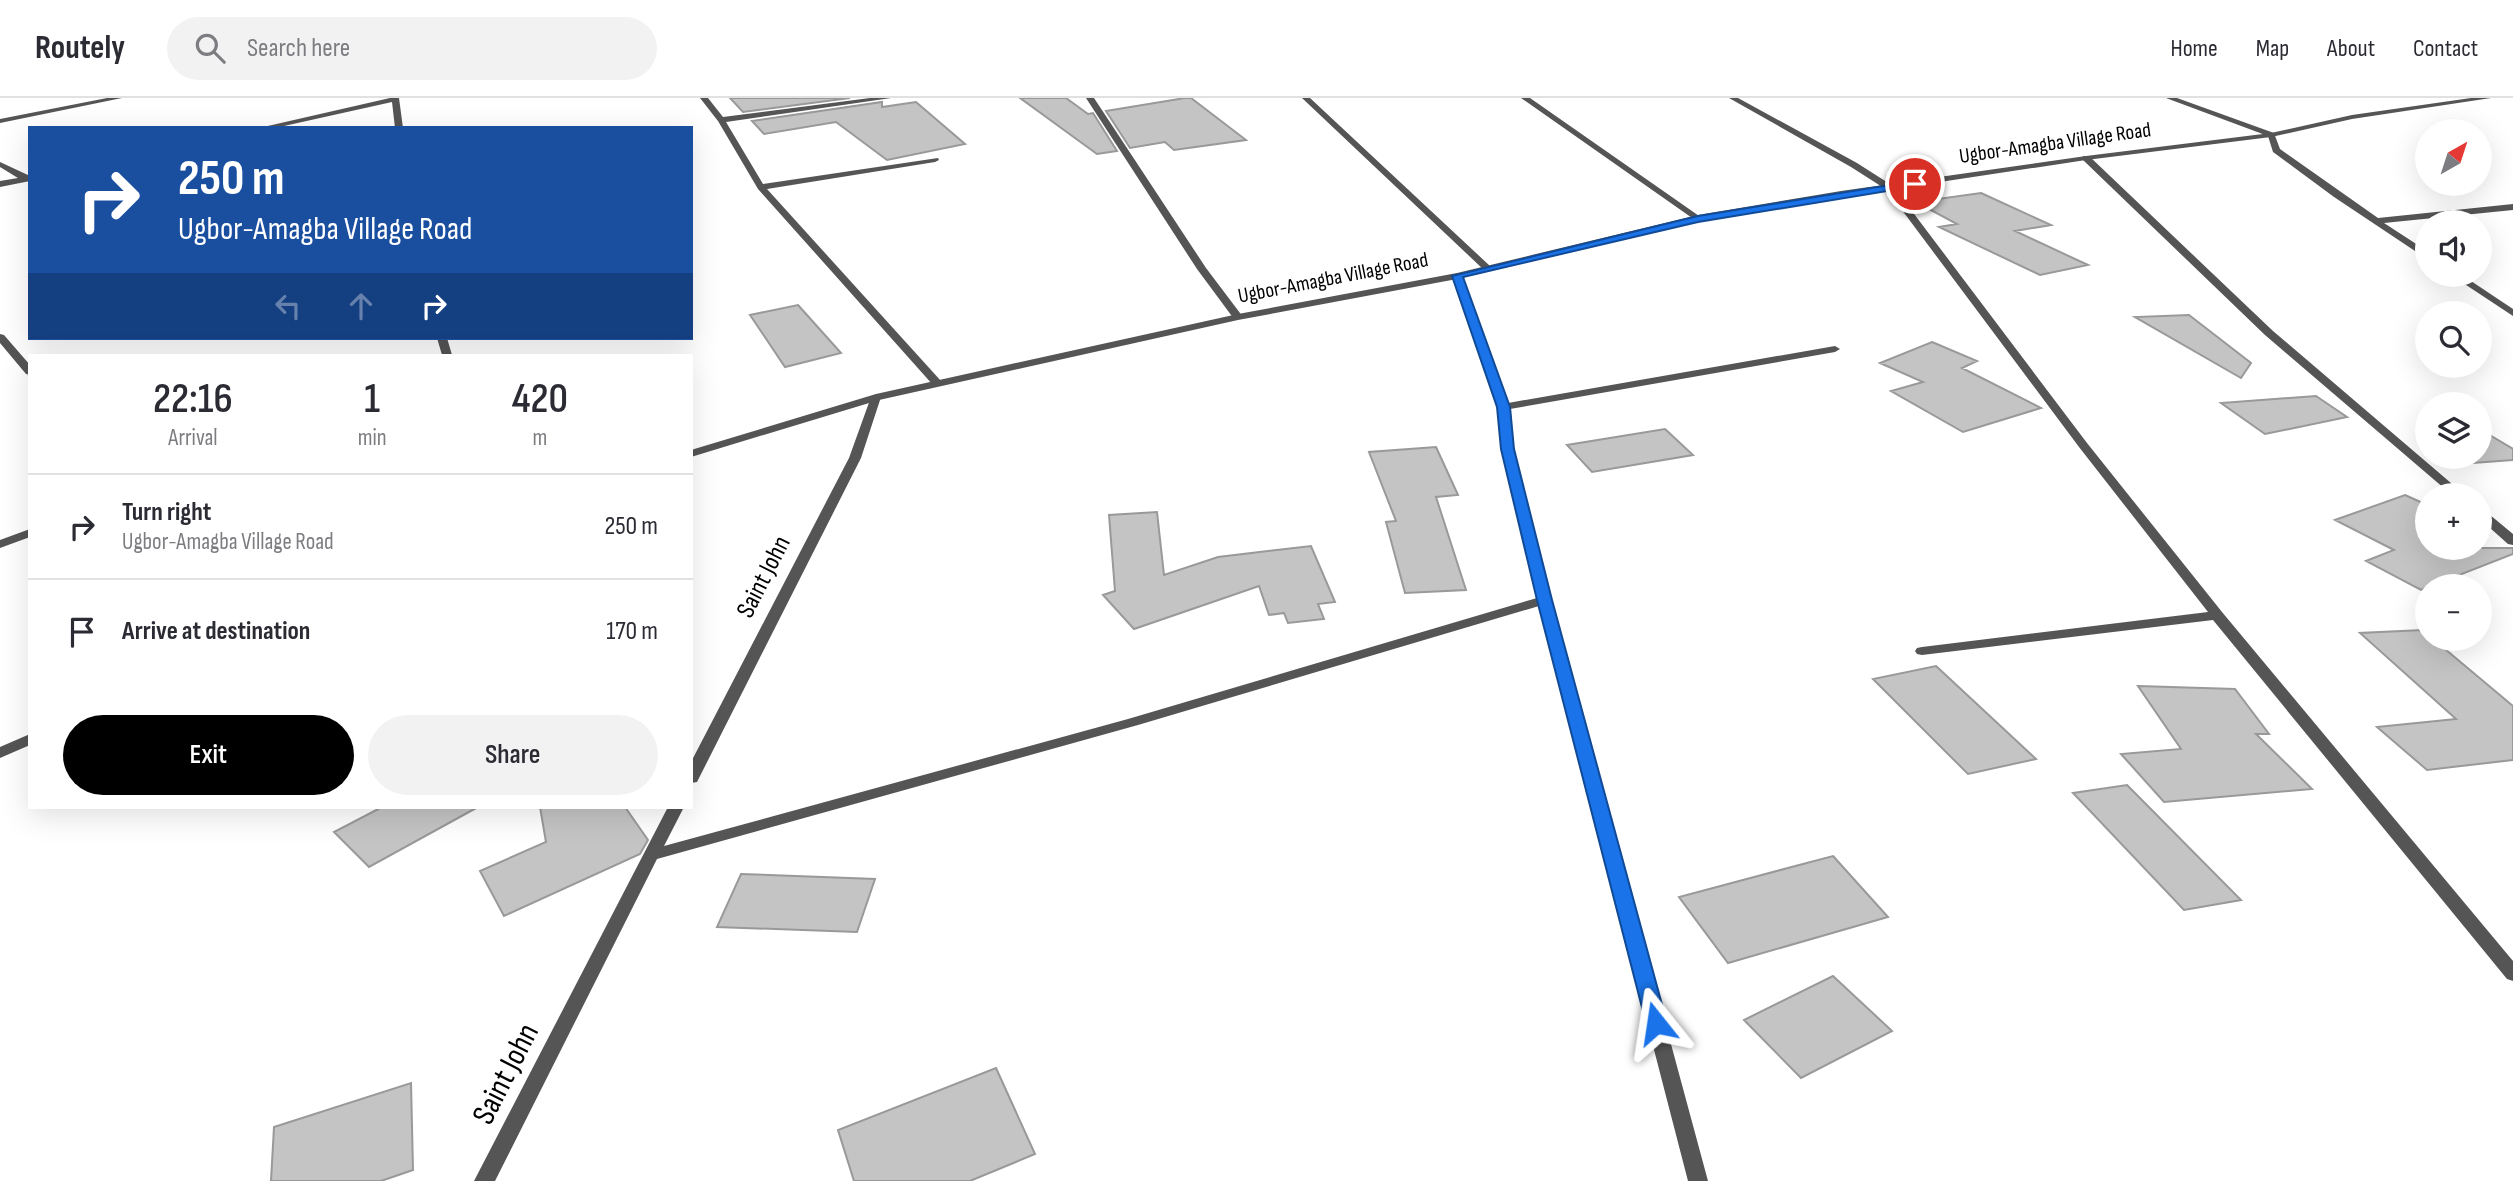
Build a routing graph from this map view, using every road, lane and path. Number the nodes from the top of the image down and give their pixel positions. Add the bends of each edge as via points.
1 (118, 98) edge
2 (395, 98) edge
3 (704, 98) edge
4 (887, 98) edge
5 (1090, 98) edge
6 (1307, 98) edge
7 (1525, 98) edge
8 (1733, 98) edge
9 (2170, 98) edge
10 (2487, 98) edge
11 (0, 121) edge
12 (721, 121) junction
13 (272, 126) edge
14 (399, 126) edge
15 (2271, 135) junction
16 (2086, 158) junction
17 (935, 160) dead end
18 (0, 164) edge
19 (28, 178) edge
20 (0, 184) edge
21 (761, 187) junction
22 (1890, 188) junction
23 (2513, 207) edge
24 (1698, 219) junction
25 (2375, 221) junction
26 (2415, 248) edge
27 (1488, 268) junction
28 (1457, 276) junction
29 (2474, 287) edge
30 (2513, 313) edge
31 (1238, 317) junction
32 (0, 337) edge
33 (1835, 349) dead end
34 (28, 370) edge
35 (937, 383) junction
36 (877, 397) junction
37 (1504, 407) junction
38 (693, 453) edge
39 (2445, 483) edge
40 (2492, 523) edge
41 (28, 534) edge
42 (2513, 541) edge
43 (0, 544) edge
44 (1544, 600) junction
45 (2217, 615) junction
46 (1922, 651) dead end
47 (28, 740) edge
48 (0, 753) edge
49 (693, 774) edge
50 (675, 809) edge
51 (652, 855) junction
52 (2513, 974) edge
53 (484, 1181) edge
54 (1698, 1181) edge

1 - 11 street
2 - 13 street
2 - 14 street
3 - 12 street
4 - 12 street
5 - 31 street
6 - 27 street
7 - 24 street
8 - 22 street
9 - 15 street
10 - 15 street, Ugbor-Amagba Village Road via 2352,117
12 - 21 street
15 - 16 street, Ugbor-Amagba Village Road
15 - 25 street via 2276,150
16 - 22 street, Ugbor-Amagba Village Road
16 - 39 street via 2269,333
17 - 21 street
18 - 19 street
19 - 20 street
21 - 35 street
22 - 24 street, Ugbor-Amagba Village Road
22 - 45 street
23 - 25 street
24 - 27 street, Ugbor-Amagba Village Road
25 - 26 street
27 - 28 street, Ugbor-Amagba Village Road
28 - 31 street, Ugbor-Amagba Village Road
28 - 37 street
29 - 30 street
31 - 35 street, Ugbor-Amagba Village Road
32 - 34 street
33 - 37 street
35 - 36 street, Ugbor-Amagba Village Road
36 - 38 street, Ugbor-Amagba Village Road
36 - 49 street, Saint John via 855,458
37 - 44 street via 1507,449
40 - 42 street
41 - 43 street
44 - 51 street via 1133,722
44 - 54 street
45 - 46 street
45 - 52 street
47 - 48 street
50 - 51 street, Saint John
51 - 53 street, Saint John

